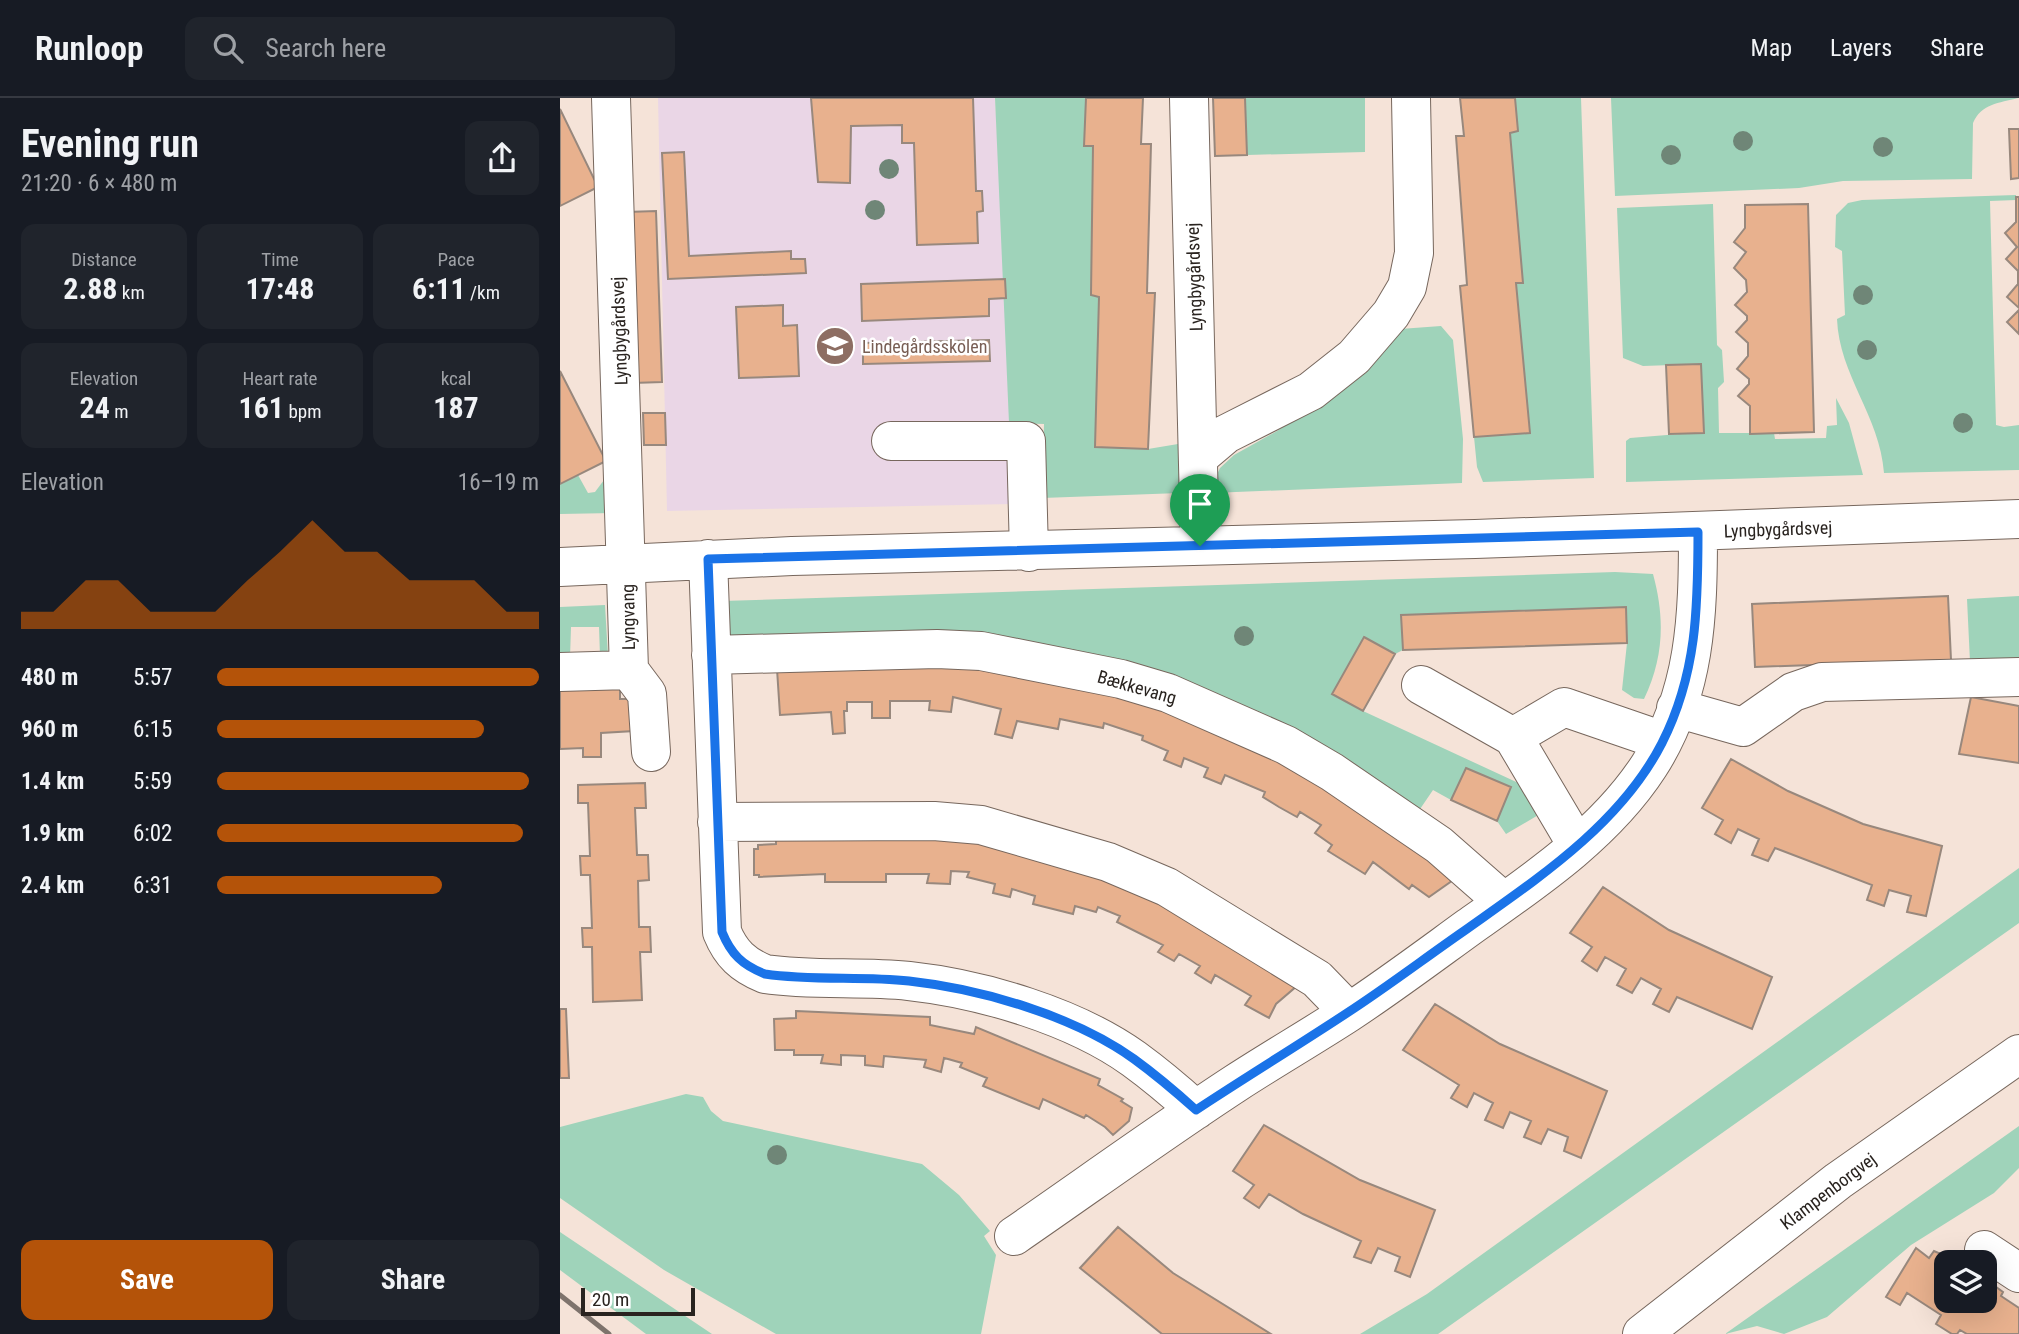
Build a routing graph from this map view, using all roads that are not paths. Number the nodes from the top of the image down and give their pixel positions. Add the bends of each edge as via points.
1 (611, 98) edge
2 (1189, 98) edge
3 (1411, 98) edge
4 (891, 440) dead end
5 (1200, 456) junction
6 (2019, 519) edge
7 (1698, 532) junction
8 (1200, 546) junction
9 (1028, 552) junction
10 (708, 559) junction
11 (628, 564) junction
12 (560, 567) edge
13 (711, 655) junction
14 (629, 670) junction
15 (560, 671) edge
16 (2019, 677) edge
17 (1421, 685) dead end
18 (1670, 724) junction
19 (1513, 737) junction
20 (652, 752) dead end
21 (717, 822) junction
22 (1577, 845) junction
23 (1504, 902) junction
24 (1349, 1012) junction
25 (2019, 1054) edge
26 (1196, 1110) junction
27 (1014, 1236) dead end
28 (1997, 1259) edge
29 (2019, 1273) edge
30 (1642, 1334) edge

1 - 11 street, Lyngbygårdsvej
2 - 5 street, Lyngbygårdsvej
3 - 5 street via 1415,253 1407,286 1396,305 1354,357 1311,391 1226,434
4 - 9 street via 1026,440
5 - 8 street, Lyngbygårdsvej
6 - 7 street, Lyngbygårdsvej
7 - 8 street, Lyngbygårdsvej
7 - 18 street via 1697,627
8 - 9 street, Lyngbygårdsvej
9 - 10 street, Lyngbygårdsvej
10 - 11 street, Lyngbygårdsvej
10 - 13 street
11 - 12 street, Lyngbygårdsvej
11 - 14 street, Lyngvang
13 - 21 street
13 - 23 street, Bækkevang via 981,651 1168,693 1286,745 1332,772 1439,845
14 - 15 street, Lyngvang
14 - 20 street, Lyngvang via 647,694
16 - 18 street via 1822,682 1793,692 1743,727
17 - 19 street
18 - 19 street via 1564,708
18 - 22 street via 1631,790
19 - 22 street
21 - 24 street via 981,825 1108,862 1167,887 1317,979
21 - 26 street via 722,932 743,964 782,976 864,978 955,988 1048,1016 1092,1034 1132,1058
22 - 23 street
23 - 24 street
24 - 26 street
25 - 30 street, Klampenborgvej via 1839,1181
26 - 27 street
28 - 29 street

